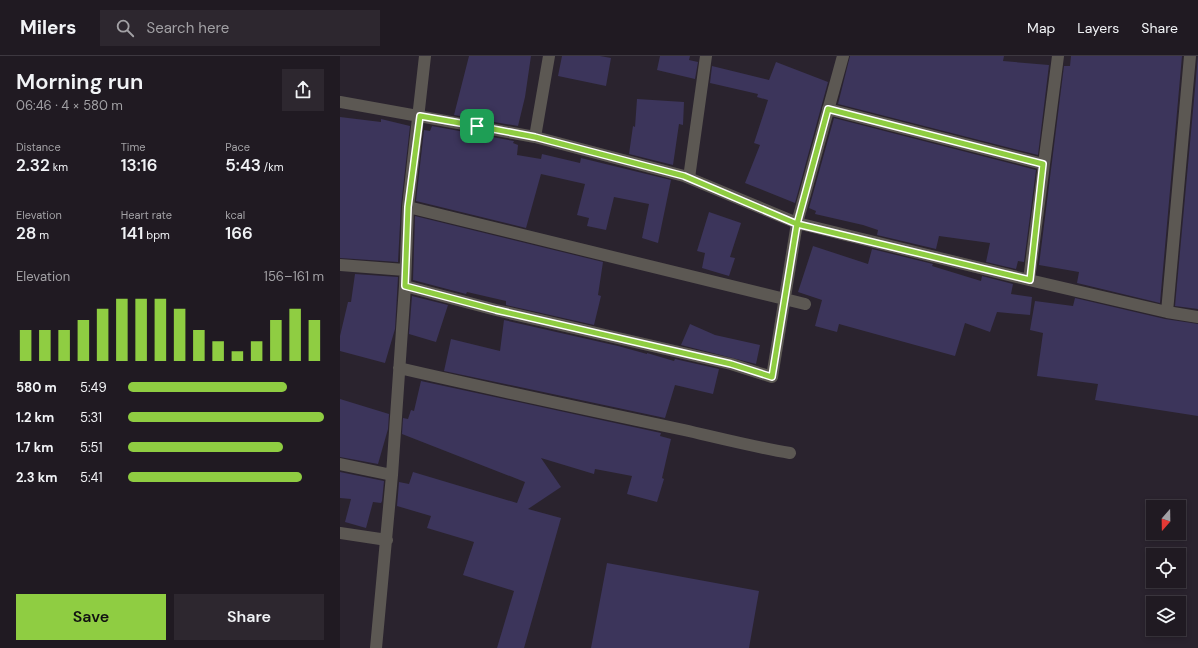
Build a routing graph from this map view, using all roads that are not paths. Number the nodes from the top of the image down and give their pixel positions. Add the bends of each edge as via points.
1 (425, 56) edge
2 (548, 56) edge
3 (706, 56) edge
4 (843, 56) edge
5 (1058, 56) edge
6 (1190, 56) edge
7 (340, 102) edge
8 (828, 109) junction
9 (420, 116) junction
10 (535, 137) junction
11 (1043, 164) junction
12 (689, 178) junction
13 (408, 207) junction
14 (797, 224) junction
15 (340, 265) edge
16 (404, 270) junction
17 (1030, 280) junction
18 (405, 286) junction
19 (785, 300) junction
20 (805, 304) dead end
21 (1167, 312) junction
22 (1198, 317) edge
23 (399, 368) junction
24 (790, 453) dead end
25 (340, 464) edge
26 (392, 475) junction
27 (340, 533) edge
28 (387, 540) junction
29 (376, 648) edge

1 - 9 street
2 - 10 street
3 - 12 street
4 - 8 street
5 - 11 street
6 - 21 street
7 - 9 street
8 - 11 street
8 - 14 street
9 - 10 street
9 - 13 street
10 - 12 street
11 - 17 street
12 - 14 street
13 - 16 street
13 - 19 street
14 - 17 street
14 - 19 street
15 - 16 street
16 - 18 street
17 - 21 street
18 - 19 street via 496,310 731,364 772,377
18 - 23 street
19 - 20 street
21 - 22 street
23 - 24 street via 554,404
23 - 26 street
25 - 26 street
26 - 28 street
27 - 28 street
28 - 29 street

